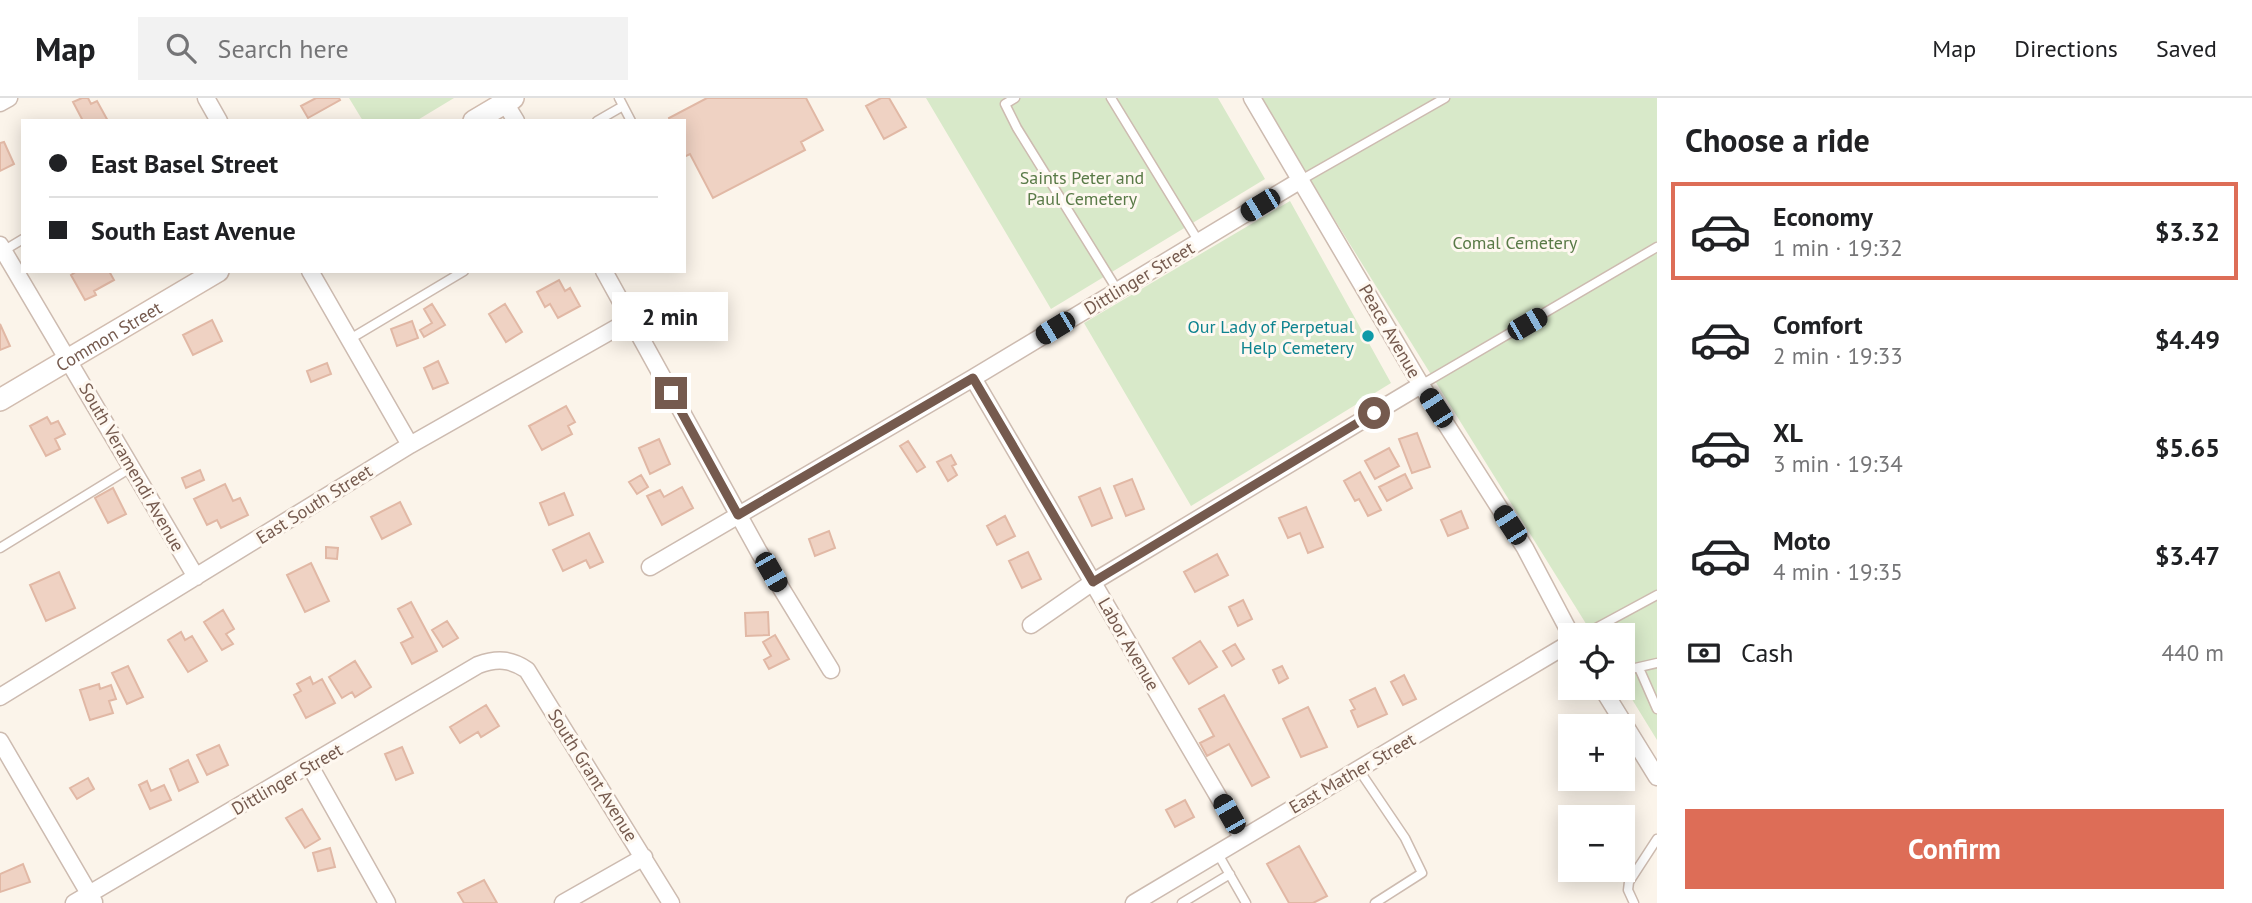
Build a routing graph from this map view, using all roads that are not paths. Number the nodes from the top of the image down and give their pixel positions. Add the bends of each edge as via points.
1 (9, 98) edge
2 (206, 98) edge
3 (1016, 98) edge
4 (1111, 98) edge
5 (1252, 98) edge
6 (1445, 98) edge
7 (1003, 101) edge
8 (621, 102) edge
9 (0, 103) edge
10 (509, 105) edge
11 (217, 119) edge
12 (478, 119) edge
13 (600, 119) edge
14 (631, 119) edge
15 (1301, 180) junction
16 (21, 240) edge
17 (1199, 242) junction
18 (1657, 247) edge
19 (1, 249) edge
20 (215, 273) edge
21 (311, 273) edge
22 (461, 273) edge
23 (605, 273) edge
24 (1118, 291) junction
25 (632, 320) junction
26 (349, 340) junction
27 (69, 358) junction
28 (973, 378) junction
29 (1421, 385) junction
30 (0, 400) edge
31 (410, 445) junction
32 (132, 467) junction
33 (738, 515) junction
34 (0, 548) edge
35 (650, 567) dead end
36 (196, 577) junction
37 (1093, 582) junction
38 (1657, 595) edge
39 (1565, 623) edge
40 (1605, 623) edge
41 (1031, 625) dead end
42 (1558, 650) edge
43 (503, 660) joint
44 (1657, 663) edge
45 (1639, 668) junction
46 (1635, 669) edge
47 (831, 670) dead end
48 (0, 697) edge
49 (1609, 700) edge
50 (1657, 709) edge
51 (0, 741) edge
52 (310, 766) junction
53 (1359, 770) junction
54 (1657, 777) edge
55 (1242, 837) junction
56 (1657, 840) edge
57 (1218, 854) junction
58 (644, 857) junction
59 (1230, 874) junction
60 (92, 898) edge
61 (74, 903) edge
62 (387, 903) edge
63 (563, 903) edge
64 (671, 903) edge
65 (1134, 903) edge
66 (1182, 903) edge
67 (1247, 903) edge
68 (1375, 903) edge
69 (1634, 903) edge

1 - 9 street
2 - 11 street
3 - 7 lane
4 - 17 lane
5 - 15 street, Peace Avenue
6 - 15 lane
7 - 24 lane
8 - 13 lane
8 - 14 lane
10 - 12 main road
15 - 17 street, Dittlinger Street
15 - 29 street, Peace Avenue
16 - 19 lane
17 - 24 street, Dittlinger Street
18 - 29 lane
19 - 27 street, South Veramendi Avenue
20 - 27 main road, Common Street
21 - 26 street
22 - 26 lane
23 - 25 street
24 - 28 street, Dittlinger Street
25 - 31 street, East South Street
25 - 33 street
26 - 31 street
27 - 30 main road, Common Street
27 - 32 street, South Veramendi Avenue
28 - 33 street, Dittlinger Street
28 - 37 street, Labor Avenue
29 - 37 street
29 - 39 street, Peace Avenue via 1525,548
31 - 36 street, East South Street
32 - 34 lane
32 - 36 street, South Veramendi Avenue
33 - 35 street, Dittlinger Street
33 - 47 street
36 - 48 street, East South Street
37 - 41 street
37 - 55 street, Labor Avenue
38 - 40 lane
42 - 53 street, East Mather Street
43 - 52 street, Dittlinger Street via 478,665
43 - 58 street, South Grant Avenue via 527,670
44 - 45 lane
45 - 46 lane
45 - 50 lane
49 - 54 street
51 - 60 street
52 - 60 street, Dittlinger Street
52 - 62 street
53 - 55 street, East Mather Street
53 - 68 lane via 1405,838 1422,873
55 - 57 street, East Mather Street
56 - 69 lane via 1629,882
57 - 59 lane
57 - 65 street, East Mather Street
58 - 63 street
58 - 64 street, South Grant Avenue
59 - 66 lane
59 - 67 lane
60 - 61 street, Dittlinger Street

